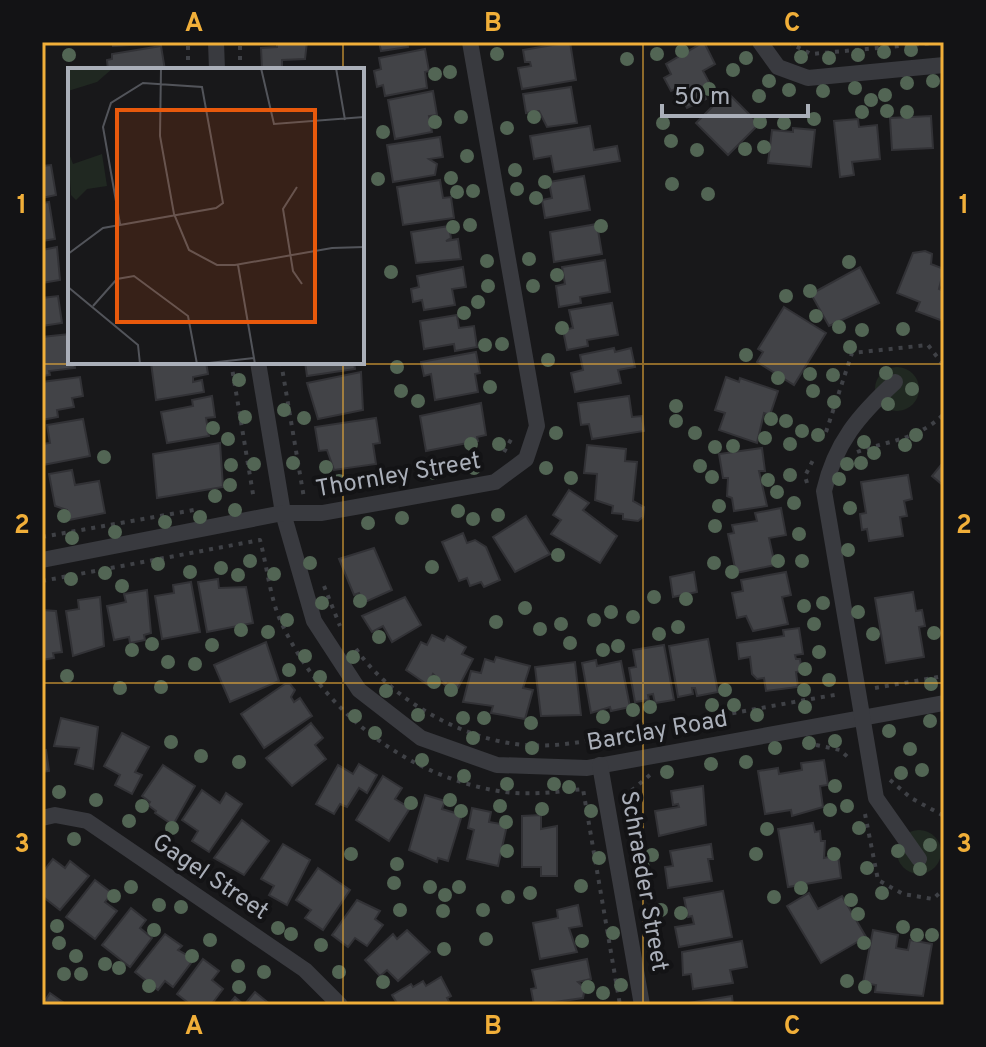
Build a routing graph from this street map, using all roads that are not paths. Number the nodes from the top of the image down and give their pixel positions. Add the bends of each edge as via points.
1 (216, 42) edge
2 (470, 42) edge
3 (760, 42) edge
4 (944, 65) edge
5 (217, 68) edge
6 (258, 364) edge
7 (895, 382) dead end
8 (283, 513) junction
9 (42, 560) edge
10 (944, 703) edge
11 (862, 718) junction
12 (600, 765) junction
13 (42, 818) edge
14 (919, 859) dead end
15 (340, 1005) edge
16 (642, 1005) edge

1 - 5 street
2 - 8 street, Thornley Street via 537,426 526,459 495,482 322,513
3 - 4 street via 778,67 808,78
6 - 8 street, Barclay Road
7 - 11 street via 844,435 824,491
8 - 9 street, Thornley Street
8 - 12 street, Barclay Road via 314,621 359,690 421,738 497,765
10 - 11 street, Barclay Road
11 - 12 street, Barclay Road
11 - 14 street via 876,798
12 - 16 street, Schraeder Street
13 - 15 street, Gagel Street via 87,821 305,970

